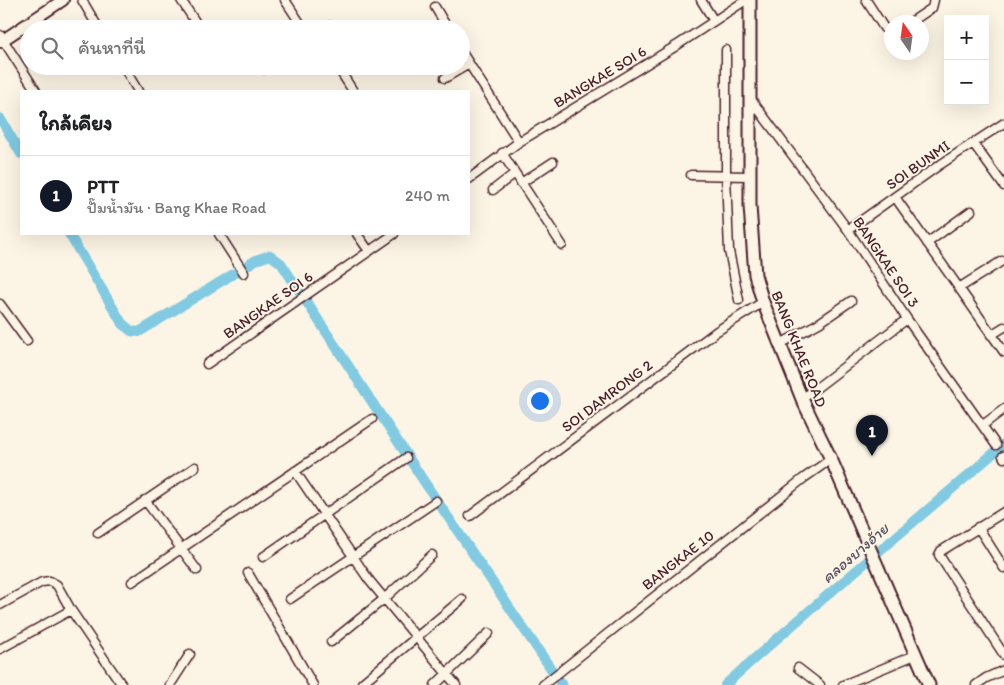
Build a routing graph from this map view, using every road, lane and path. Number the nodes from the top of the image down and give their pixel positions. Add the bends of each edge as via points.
1 (63, 0) edge
2 (82, 0) edge
3 (181, 0) edge
4 (285, 0) edge
5 (701, 0) edge
6 (748, 0) edge
7 (866, 0) edge
8 (934, 0) edge
9 (435, 7) dead end
10 (922, 15) edge
11 (31, 20) edge
12 (94, 20) edge
13 (194, 20) edge
14 (298, 20) edge
15 (441, 20) edge
16 (714, 21) junction
17 (20, 27) edge
18 (884, 28) edge
19 (1, 39) edge
20 (726, 50) dead end
21 (470, 66) edge
22 (20, 67) edge
23 (25, 75) edge
24 (128, 75) edge
25 (343, 75) edge
26 (450, 75) edge
27 (445, 78) dead end
28 (35, 90) edge
29 (137, 90) edge
30 (352, 90) edge
31 (749, 98) junction
32 (1004, 123) edge
33 (519, 142) junction
34 (973, 143) junction
35 (502, 153) junction
36 (553, 162) dead end
37 (515, 173) junction
38 (691, 175) dead end
39 (726, 175) junction
40 (749, 176) junction
41 (470, 178) edge
42 (521, 183) junction
43 (1004, 186) edge
44 (493, 190) dead end
45 (895, 197) junction
46 (971, 211) dead end
47 (848, 230) junction
48 (220, 235) edge
49 (358, 235) edge
50 (393, 235) edge
51 (927, 243) junction
52 (562, 245) dead end
53 (369, 251) junction
54 (1002, 261) dead end
55 (244, 273) dead end
56 (959, 288) junction
57 (739, 300) dead end
58 (852, 301) dead end
59 (763, 302) junction
60 (0, 304) edge
61 (907, 319) junction
62 (1004, 327) edge
63 (991, 335) junction
64 (27, 341) dead end
65 (780, 344) junction
66 (1004, 352) edge
67 (207, 364) dead end
68 (802, 398) junction
69 (1004, 409) edge
70 (372, 419) dead end
71 (983, 425) junction
72 (996, 445) dead end
73 (406, 458) dead end
74 (831, 459) junction
75 (195, 466) dead end
76 (295, 471) junction
77 (145, 500) junction
78 (436, 502) dead end
79 (1004, 512) edge
80 (324, 514) junction
81 (470, 516) dead end
82 (978, 527) junction
83 (98, 532) dead end
84 (181, 548) junction
85 (432, 555) dead end
86 (263, 556) dead end
87 (354, 557) junction
88 (1004, 568) edge
89 (197, 570) dead end
90 (248, 573) dead end
91 (132, 582) dead end
92 (384, 598) junction
93 (462, 599) dead end
94 (290, 600) dead end
95 (0, 605) edge
96 (71, 610) junction
97 (489, 633) dead end
98 (416, 637) junction
99 (331, 642) dead end
100 (0, 648) edge
101 (190, 654) dead end
102 (915, 654) junction
103 (1004, 655) edge
104 (798, 668) dead end
105 (1004, 670) edge
106 (447, 674) junction
107 (311, 684) edge
108 (362, 684) dead end
109 (122, 685) edge
110 (170, 685) edge
111 (435, 685) edge
112 (456, 685) edge
113 (543, 685) edge
114 (820, 685) edge
115 (844, 685) edge
116 (928, 685) edge
117 (976, 685) edge

1 - 11 street
2 - 12 street
3 - 13 street
4 - 14 street
5 - 16 street
6 - 16 street, BANGKAE SOI 6
6 - 31 main road, BANG KHAE ROAD
7 - 18 street
8 - 10 street via 932,8
9 - 15 street
16 - 33 street, BANGKAE SOI 6
17 - 19 street
19 - 22 street
20 - 39 street
21 - 33 street
23 - 28 street
24 - 29 street
25 - 30 street
26 - 27 street
31 - 40 main road, BANG KHAE ROAD
31 - 47 street, BANGKAE SOI 3
32 - 34 street, SOI BUNMI
33 - 35 street, BANGKAE SOI 6
34 - 43 street
34 - 45 street, SOI BUNMI
35 - 37 street
35 - 41 street, BANGKAE SOI 6
36 - 42 street
37 - 42 street
37 - 44 street
38 - 39 street
39 - 40 street
39 - 57 street via 729,252
40 - 59 main road, BANG KHAE ROAD via 752,247
42 - 52 street
45 - 47 street, SOI BUNMI
45 - 51 street
46 - 51 street
47 - 61 street, BANGKAE SOI 3
48 - 55 street
49 - 53 street
50 - 53 street, BANGKAE SOI 6
51 - 56 street
53 - 67 street, BANGKAE SOI 6
54 - 56 street
56 - 63 street
58 - 65 street
59 - 65 main road, BANG KHAE ROAD
59 - 81 street, SOI DAMRONG 2 via 717,331
60 - 64 street
61 - 68 street
61 - 71 street, BANGKAE SOI 3
62 - 63 street
63 - 66 street
65 - 68 main road, BANG KHAE ROAD
68 - 74 main road, BANG KHAE ROAD
69 - 71 street
70 - 76 street
71 - 72 street, BANGKAE SOI 3
73 - 80 street
74 - 102 main road, BANG KHAE ROAD
74 - 113 street, BANGKAE 10
75 - 77 street
76 - 80 street
76 - 84 street
77 - 83 street
77 - 84 street
78 - 87 street
79 - 82 street
80 - 86 street
80 - 87 street
82 - 88 street
82 - 103 street via 939,555
84 - 89 street
84 - 91 street
85 - 92 street
87 - 92 street
87 - 94 street
90 - 107 street
92 - 98 street
92 - 99 street
93 - 98 street
95 - 96 street via 42,582 50,581 57,585
96 - 100 street
96 - 109 street
97 - 106 street
98 - 106 street
98 - 108 street
101 - 110 street
102 - 115 street
102 - 116 main road, BANG KHAE ROAD
104 - 114 street
105 - 117 street
106 - 111 street
106 - 112 street

